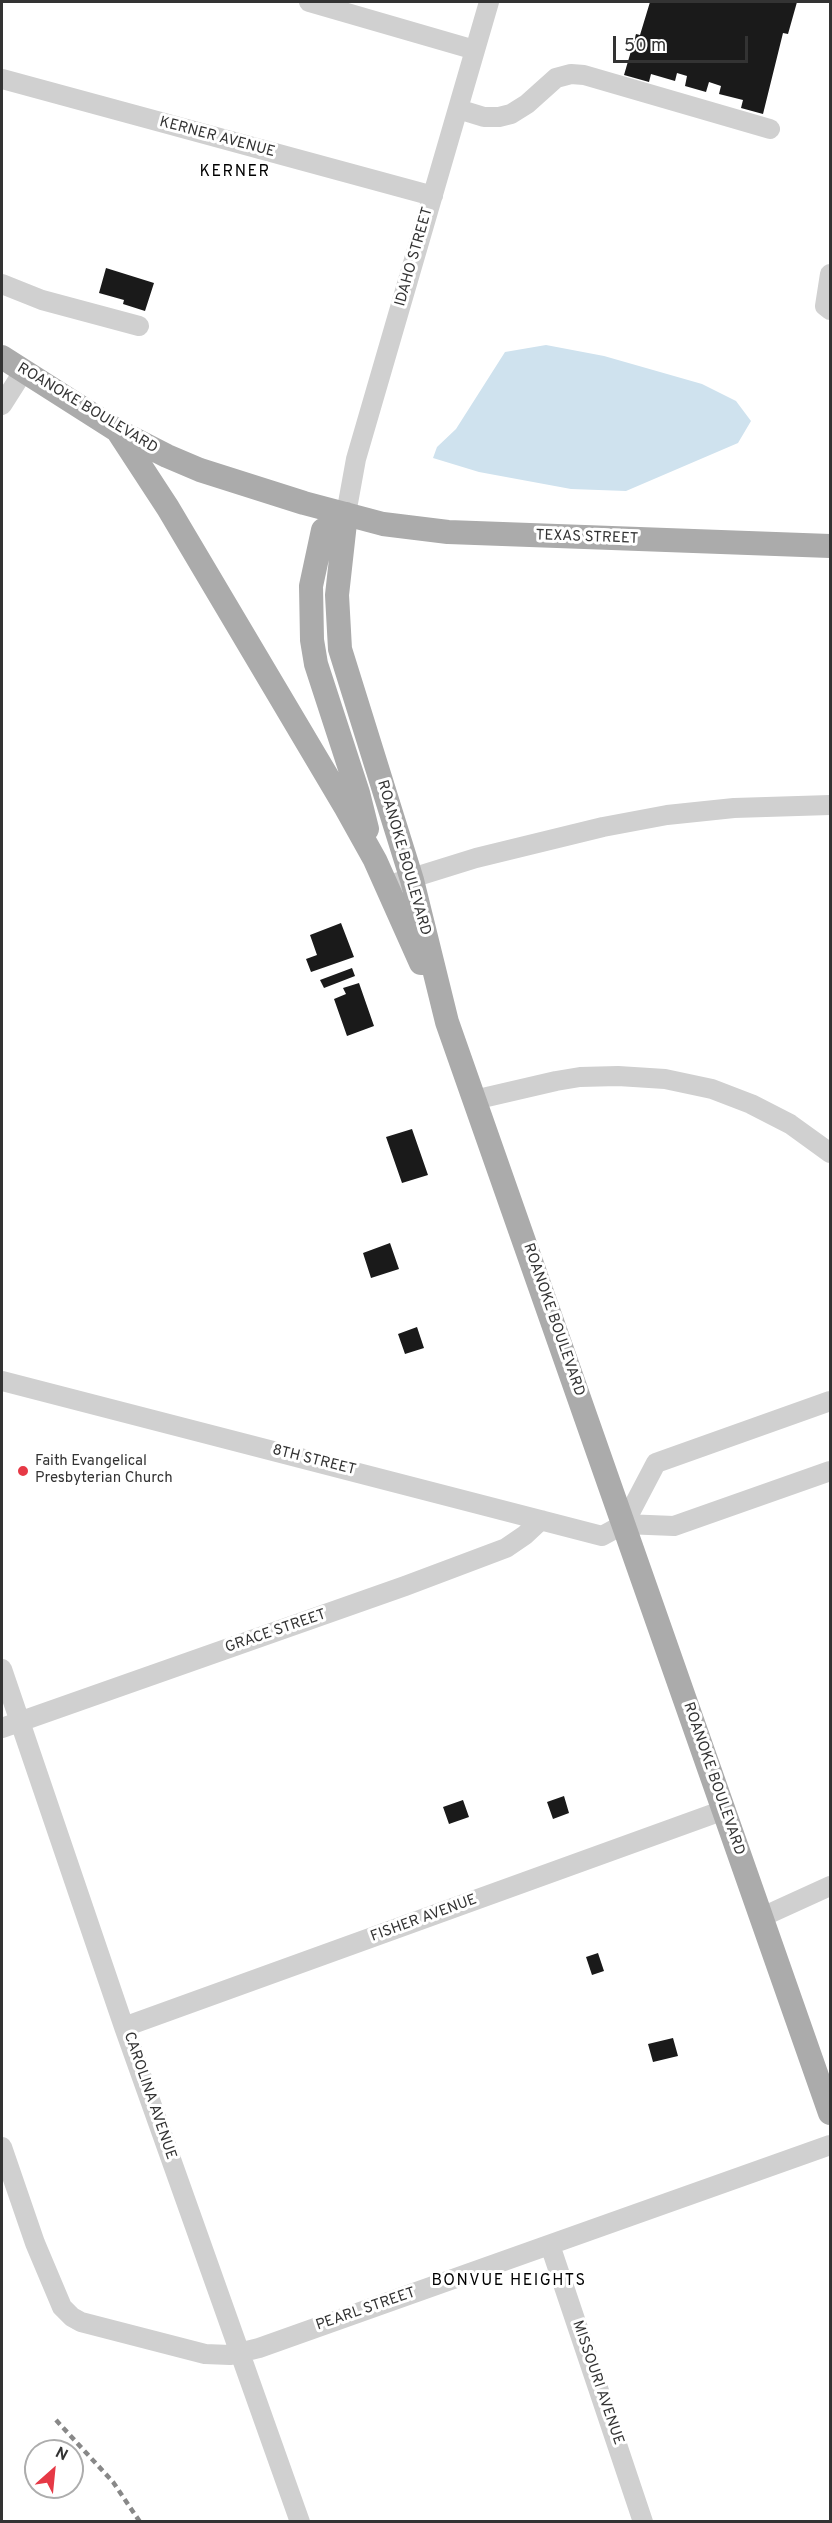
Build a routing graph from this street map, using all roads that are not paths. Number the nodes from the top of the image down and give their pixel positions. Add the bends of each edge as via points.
1 (309, 2) edge
2 (489, 2) edge
3 (475, 50) junction
4 (2, 79) edge
5 (458, 110) junction
6 (770, 129) dead end
7 (433, 196) junction
8 (831, 274) edge
9 (2, 284) edge
10 (831, 310) edge
11 (139, 326) dead end
12 (2, 357) edge
13 (23, 372) junction
14 (2, 405) edge
15 (118, 431) junction
16 (346, 514) junction
17 (831, 546) edge
18 (831, 805) edge
19 (375, 860) junction
20 (412, 880) junction
21 (386, 886) junction
22 (447, 1022) junction
23 (474, 1100) junction
24 (831, 1153) edge
25 (2, 1381) edge
26 (831, 1401) edge
27 (831, 1471) edge
28 (541, 1520) junction
29 (624, 1524) junction
30 (2, 1669) edge
31 (10, 1725) edge
32 (724, 1810) junction
33 (831, 1886) edge
34 (762, 1917) junction
35 (124, 2026) junction
36 (831, 2113) edge
37 (831, 2145) edge
38 (2, 2146) edge
39 (550, 2245) junction
40 (239, 2354) junction
41 (300, 2522) edge
42 (643, 2522) edge

1 - 3 street
2 - 3 street, IDAHO STREET
3 - 5 street, IDAHO STREET
4 - 7 street, KERNER AVENUE
5 - 6 street via 484,117 511,114 556,78 571,74
5 - 7 street, IDAHO STREET
7 - 16 street, IDAHO STREET via 356,459
8 - 10 street via 825,306
9 - 11 street via 42,300
12 - 13 main road, ROANOKE BOULEVARD
13 - 14 street
13 - 15 main road, ROANOKE BOULEVARD
15 - 16 main road, ROANOKE BOULEVARD via 200,470
15 - 19 main road via 168,508
16 - 17 main road, TEXAS STREET via 383,524 448,532
16 - 19 main road, ROANOKE BOULEVARD via 323,530 311,586 312,640
16 - 20 main road, ROANOKE BOULEVARD via 337,595 340,649
18 - 20 street via 667,815 476,858
19 - 21 main road
20 - 21 street
20 - 22 main road, ROANOKE BOULEVARD
21 - 22 main road
22 - 23 main road, ROANOKE BOULEVARD
23 - 24 street via 580,1077 665,1079 712,1089 751,1104 790,1124
23 - 29 main road, ROANOKE BOULEVARD
25 - 28 street, 8TH STREET
26 - 29 street via 656,1463
27 - 29 street via 674,1526
28 - 29 street, 8TH STREET via 602,1536
28 - 31 street, GRACE STREET via 525,1535 495,1552
29 - 32 main road, ROANOKE BOULEVARD
30 - 31 street, CAROLINA AVENUE
31 - 35 street, CAROLINA AVENUE
32 - 34 main road, ROANOKE BOULEVARD
32 - 35 street, FISHER AVENUE
33 - 34 street
34 - 36 main road, ROANOKE BOULEVARD
35 - 40 street, CAROLINA AVENUE
37 - 39 street, PEARL STREET
38 - 40 street, PEARL STREET via 35,2243 62,2307 72,2317 205,2354
39 - 40 street, PEARL STREET
39 - 42 street, MISSOURI AVENUE
40 - 41 street, CAROLINA AVENUE

